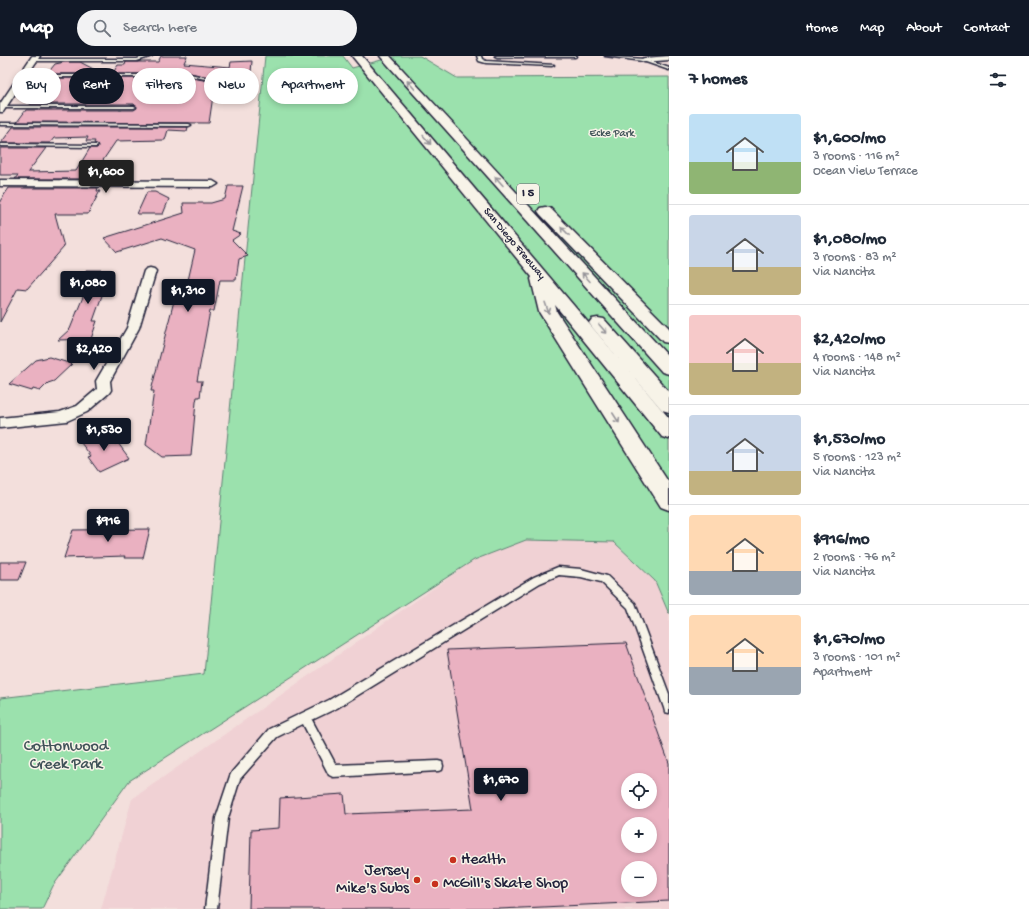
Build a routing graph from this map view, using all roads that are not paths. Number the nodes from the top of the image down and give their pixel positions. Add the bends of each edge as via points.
1 (150, 56) edge
2 (357, 56) edge
3 (367, 56) edge
4 (385, 56) edge
5 (398, 56) edge
6 (479, 56) edge
7 (497, 56) edge
8 (575, 56) edge
9 (607, 56) edge
10 (34, 58) edge
11 (669, 58) edge
12 (644, 60) junction
13 (552, 65) dead end
14 (28, 68) edge
15 (669, 69) edge
16 (61, 76) edge
17 (132, 76) edge
18 (12, 92) edge
19 (2, 106) edge
20 (134, 107) dead end
21 (0, 124) edge
22 (189, 125) dead end
23 (0, 144) edge
24 (96, 146) dead end
25 (0, 183) edge
26 (213, 184) dead end
27 (526, 192) dead end
28 (538, 203) dead end
29 (536, 270) junction
30 (150, 271) dead end
31 (565, 285) dead end
32 (591, 315) dead end
33 (669, 338) edge
34 (669, 368) edge
35 (669, 405) edge
36 (0, 423) edge
37 (669, 432) edge
38 (669, 501) edge
39 (669, 708) edge
40 (305, 718) junction
41 (438, 766) dead end
42 (211, 909) edge

1 - 10 lane via 137,60
2 -> 29 highway, San Diego Freeway
3 - 31 highway
34 -> 4 highway
5 - 27 highway, I 5
6 - 13 lane via 480,60 486,62
7 - 8 lane
9 - 12 lane
10 - 14 street
11 - 12 street
12 - 15 lane
16 - 17 lane
18 - 19 street
19 - 20 lane
21 - 22 lane
23 - 24 lane
25 - 26 street
33 -> 28 highway, I 5
29 - 37 highway, San Diego Freeway
29 -> 38 highway via 548,312
30 - 36 street via 133,328 103,380 104,390 82,409 62,417
32 -> 35 highway
39 - 40 lane via 632,606 604,579 558,571 537,580 333,704
40 - 41 lane via 333,772
40 - 42 lane via 273,733 236,776 222,818

